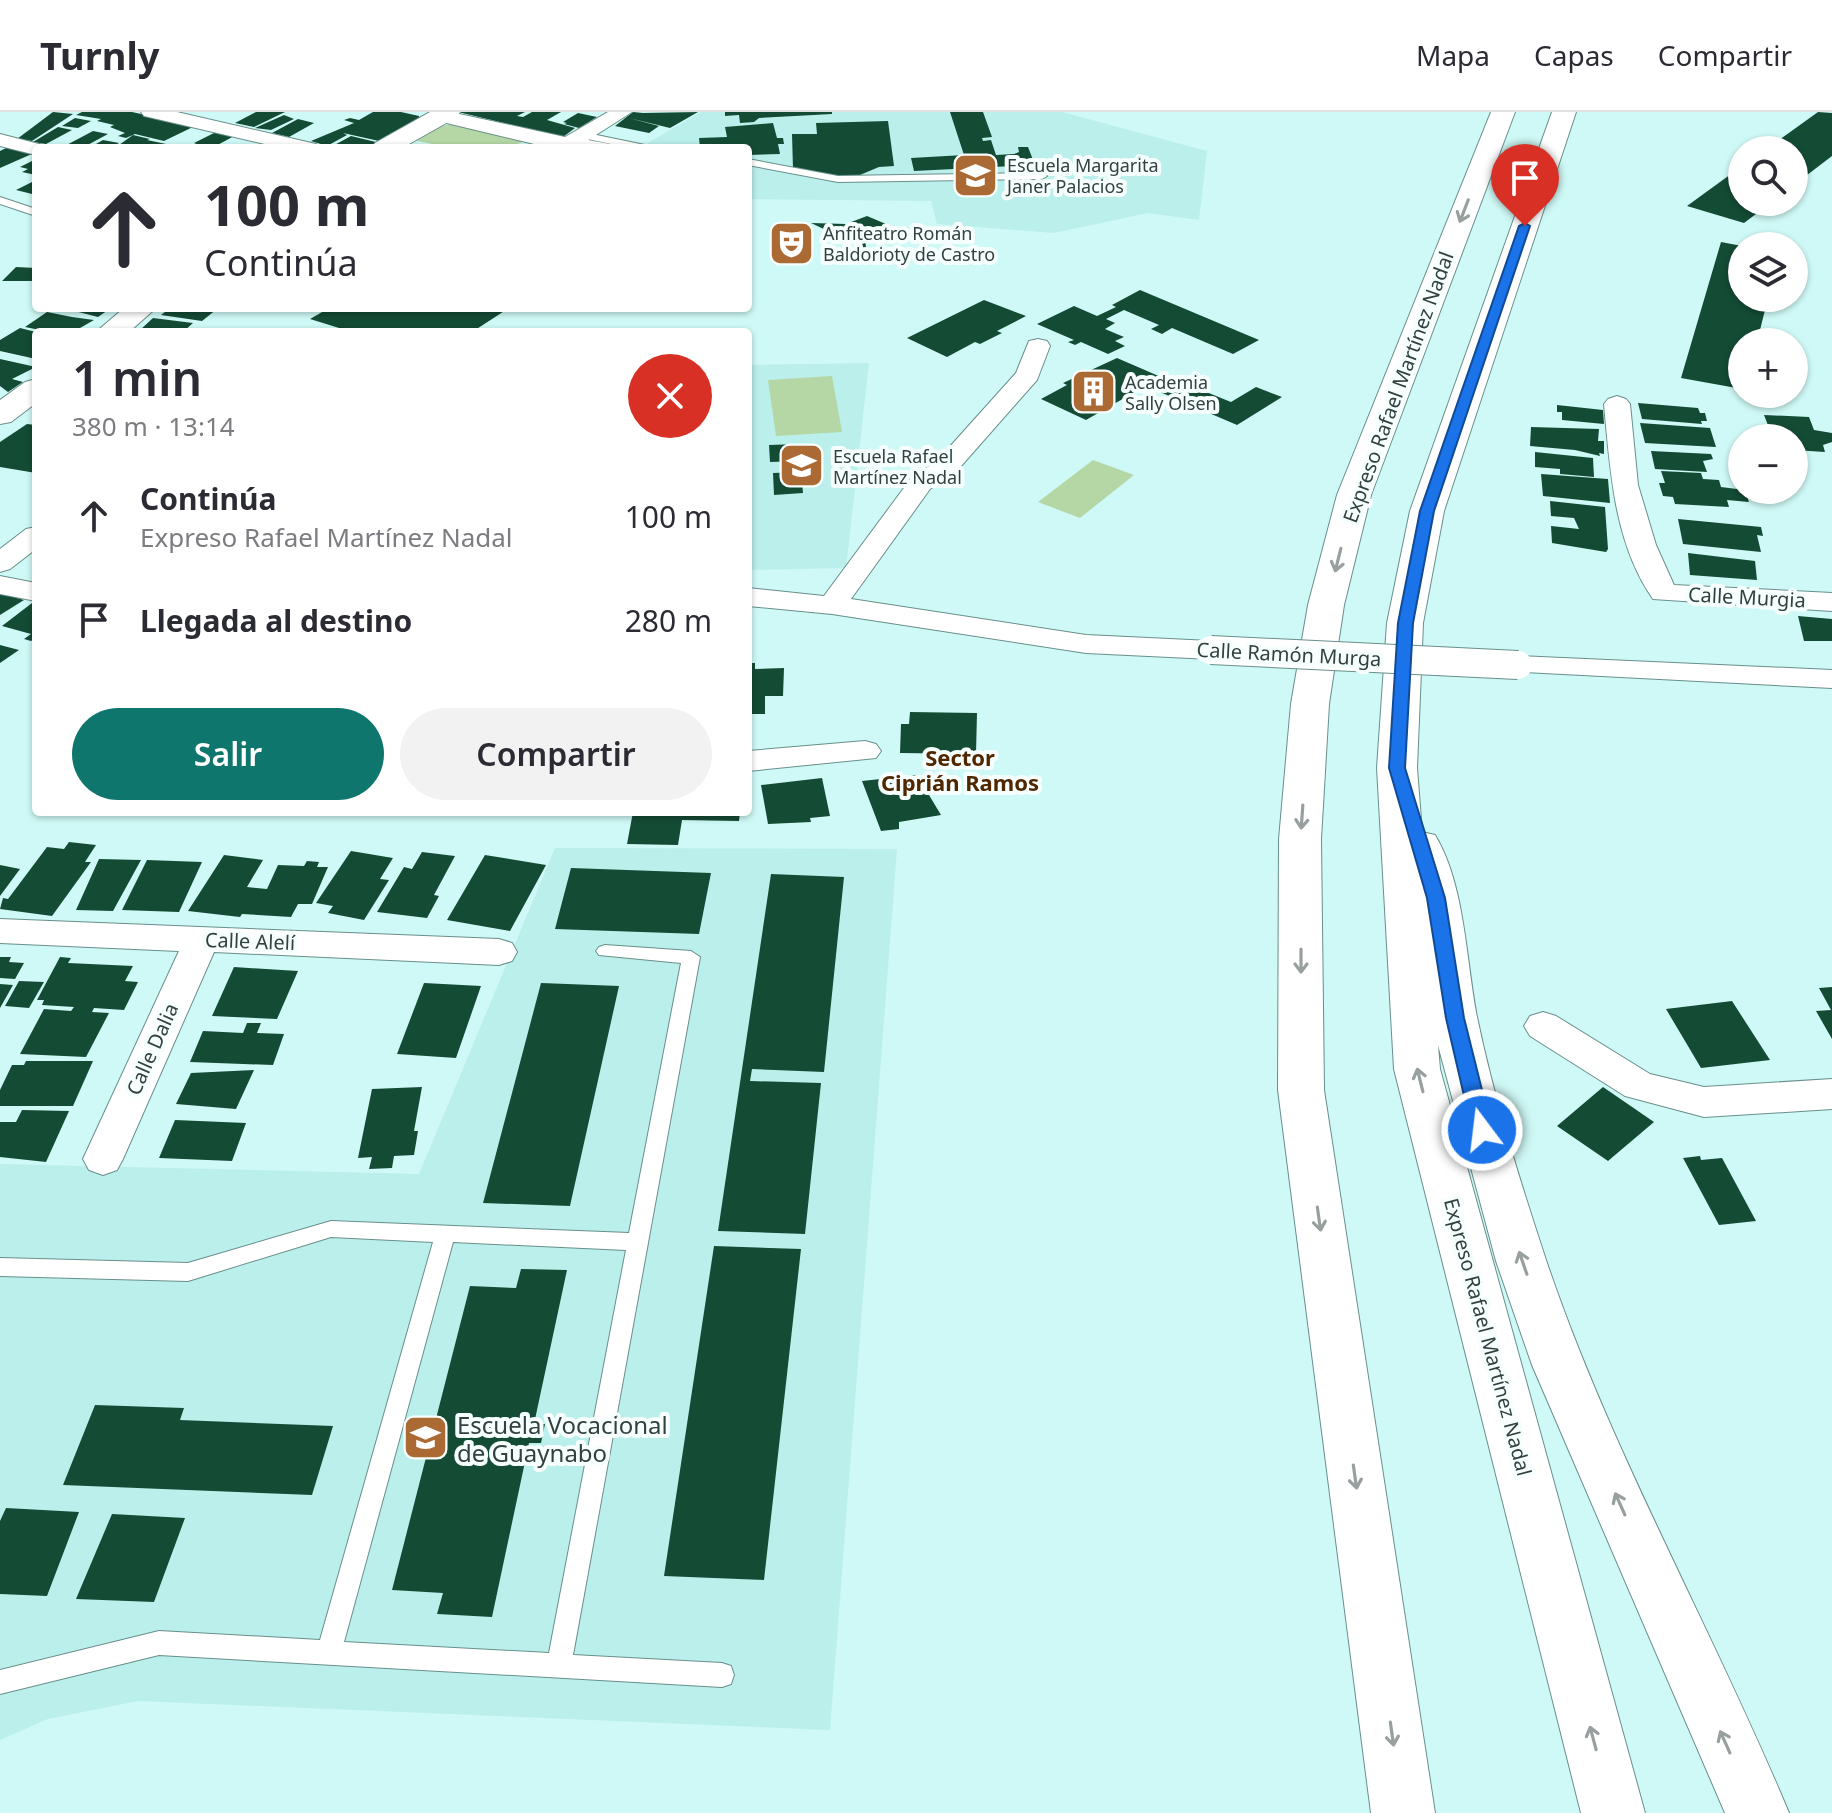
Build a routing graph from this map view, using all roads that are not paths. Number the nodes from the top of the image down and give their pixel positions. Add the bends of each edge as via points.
1 (151, 112) edge
2 (242, 112) edge
3 (622, 112) edge
4 (1503, 112) edge
5 (1564, 112) edge
6 (437, 113) edge
7 (216, 126) junction
8 (0, 140) edge
9 (189, 141) dead end
10 (570, 142) edge
11 (292, 144) edge
12 (390, 144) edge
13 (595, 144) edge
14 (32, 148) edge
15 (752, 163) edge
16 (1042, 176) dead end
17 (0, 200) edge
18 (32, 212) edge
19 (137, 312) edge
20 (116, 328) edge
21 (1038, 346) dead end
22 (32, 391) edge
23 (1617, 404) dead end
24 (0, 415) edge
25 (32, 538) edge
26 (0, 563) edge
27 (0, 585) edge
28 (32, 591) edge
29 (752, 597) edge
30 (1832, 602) edge
31 (832, 605) junction
32 (1832, 679) edge
33 (865, 751) dead end
34 (752, 761) edge
35 (1397, 768) junction
36 (0, 931) edge
37 (202, 939) junction
38 (605, 951) dead end
39 (499, 952) dead end
40 (1543, 1026) dead end
41 (1832, 1094) edge
42 (103, 1159) dead end
43 (445, 1234) junction
44 (638, 1242) junction
45 (0, 1267) edge
46 (329, 1652) junction
47 (559, 1666) junction
48 (722, 1675) dead end
49 (0, 1682) edge
50 (1403, 1813) edge
51 (1613, 1813) edge
52 (1757, 1813) edge

1 - 7 street
2 - 7 street
3 - 10 street
4 -> 50 main road, Expreso Rafael Martínez Nadal via 1354,495 1326,605 1312,690 1300,839 1301,1090
5 - 35 main road, Expreso Rafael Martínez Nadal via 1427,511 1405,623
6 - 10 street
6 - 12 main road
7 - 9 street
7 - 11 street
8 - 14 street
10 - 13 lane
15 - 16 lane via 838,179
17 - 18 lane
19 - 20 main road
21 - 31 street via 1028,375 946,467 921,483
22 - 24 main road
23 - 30 street, Calle Murgia via 1625,485 1663,593
25 - 26 street
27 - 28 street
29 - 31 street, Calle Ramón Murga
31 - 32 street, Calle Ramón Murga, bridge via 1086,644
33 - 34 street
51 -> 35 main road, Expreso Rafael Martínez Nadal via 1417,1069
52 -> 35 main road via 1559,1365 1521,1261 1455,1018 1436,898
36 - 37 street, Calle Alelí
37 - 39 street, Calle Alelí
37 - 42 street, Calle Dalia
38 - 44 lane via 691,957
40 - 41 street via 1639,1086 1704,1102
43 - 44 lane
43 - 45 lane via 331,1229 188,1272
43 - 46 lane
44 - 47 lane
46 - 47 lane
46 - 49 lane via 159,1643
47 - 48 lane

